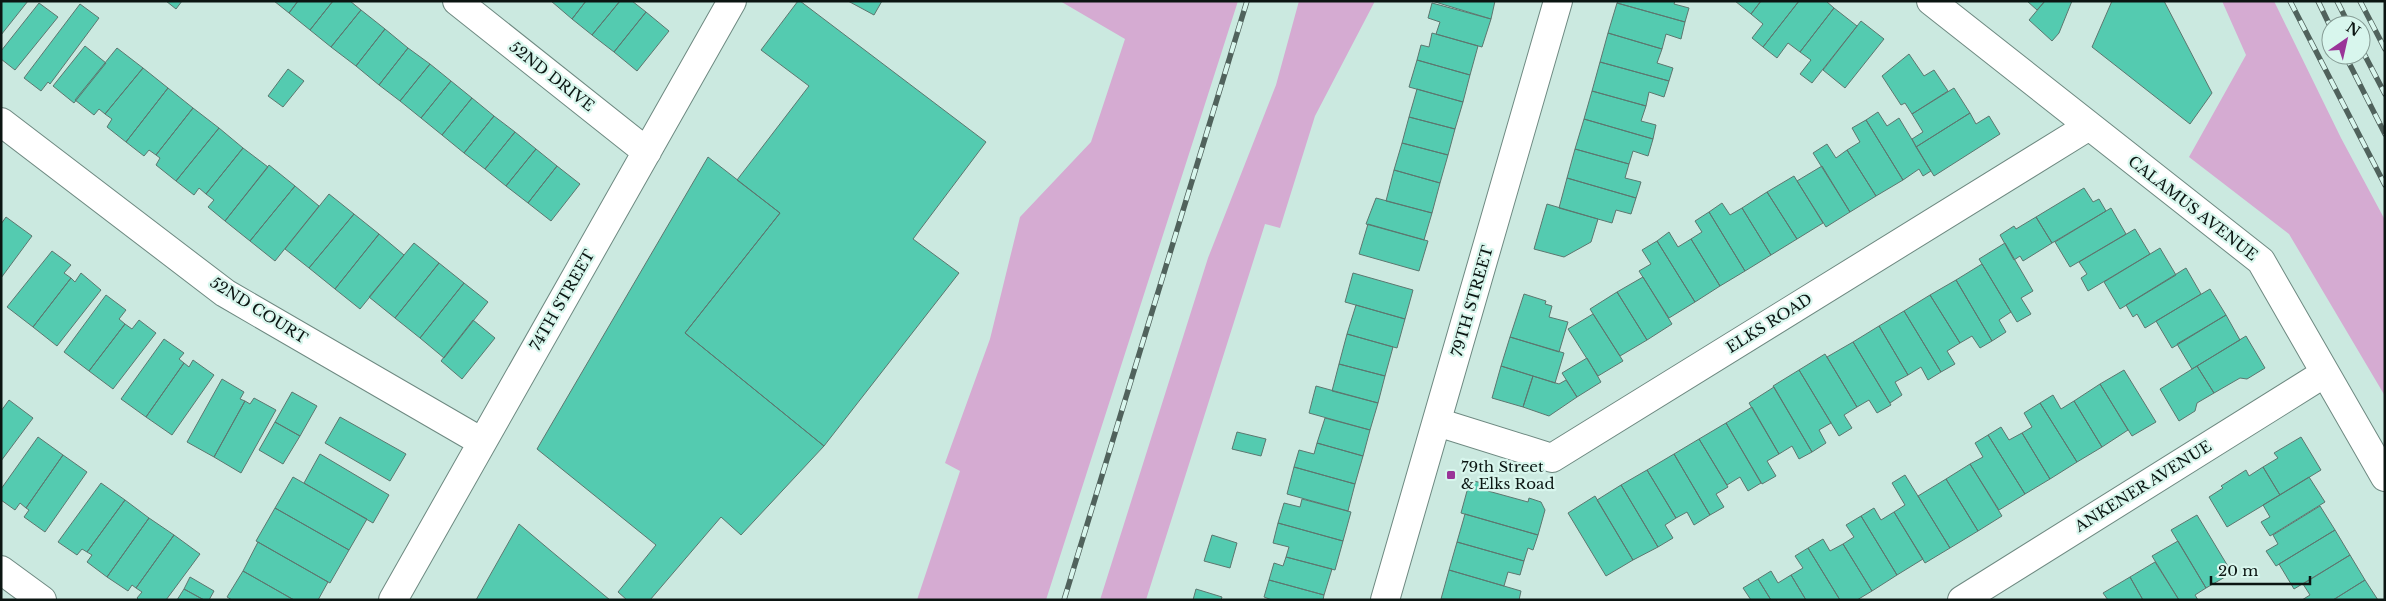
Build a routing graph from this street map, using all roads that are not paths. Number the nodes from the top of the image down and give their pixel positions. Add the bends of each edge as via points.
1 (457, 1) edge
2 (732, 1) edge
3 (1558, 1) edge
4 (1931, 1) edge
5 (1, 122) edge
6 (2089, 126) junction
7 (647, 152) junction
8 (2325, 373) junction
9 (1437, 422) junction
10 (482, 442) junction
11 (2385, 477) edge
12 (1, 570) edge
13 (42, 600) edge
14 (394, 600) edge
15 (1385, 600) edge
16 (1962, 600) edge

1 - 7 street, 52ND DRIVE
2 - 7 street, 74TH STREET
3 - 9 street, 79TH STREET
4 - 6 street, CALAMUS AVENUE
5 - 10 street, 52ND COURT via 225,293
6 - 8 street, CALAMUS AVENUE via 2261,261
6 - 9 street, ELKS ROAD via 1552,458
7 - 10 street, 74TH STREET
8 - 11 street, CALAMUS AVENUE
8 - 16 street, ANKENER AVENUE
9 - 15 street, 79TH STREET
10 - 14 street, 74TH STREET
12 - 13 street

